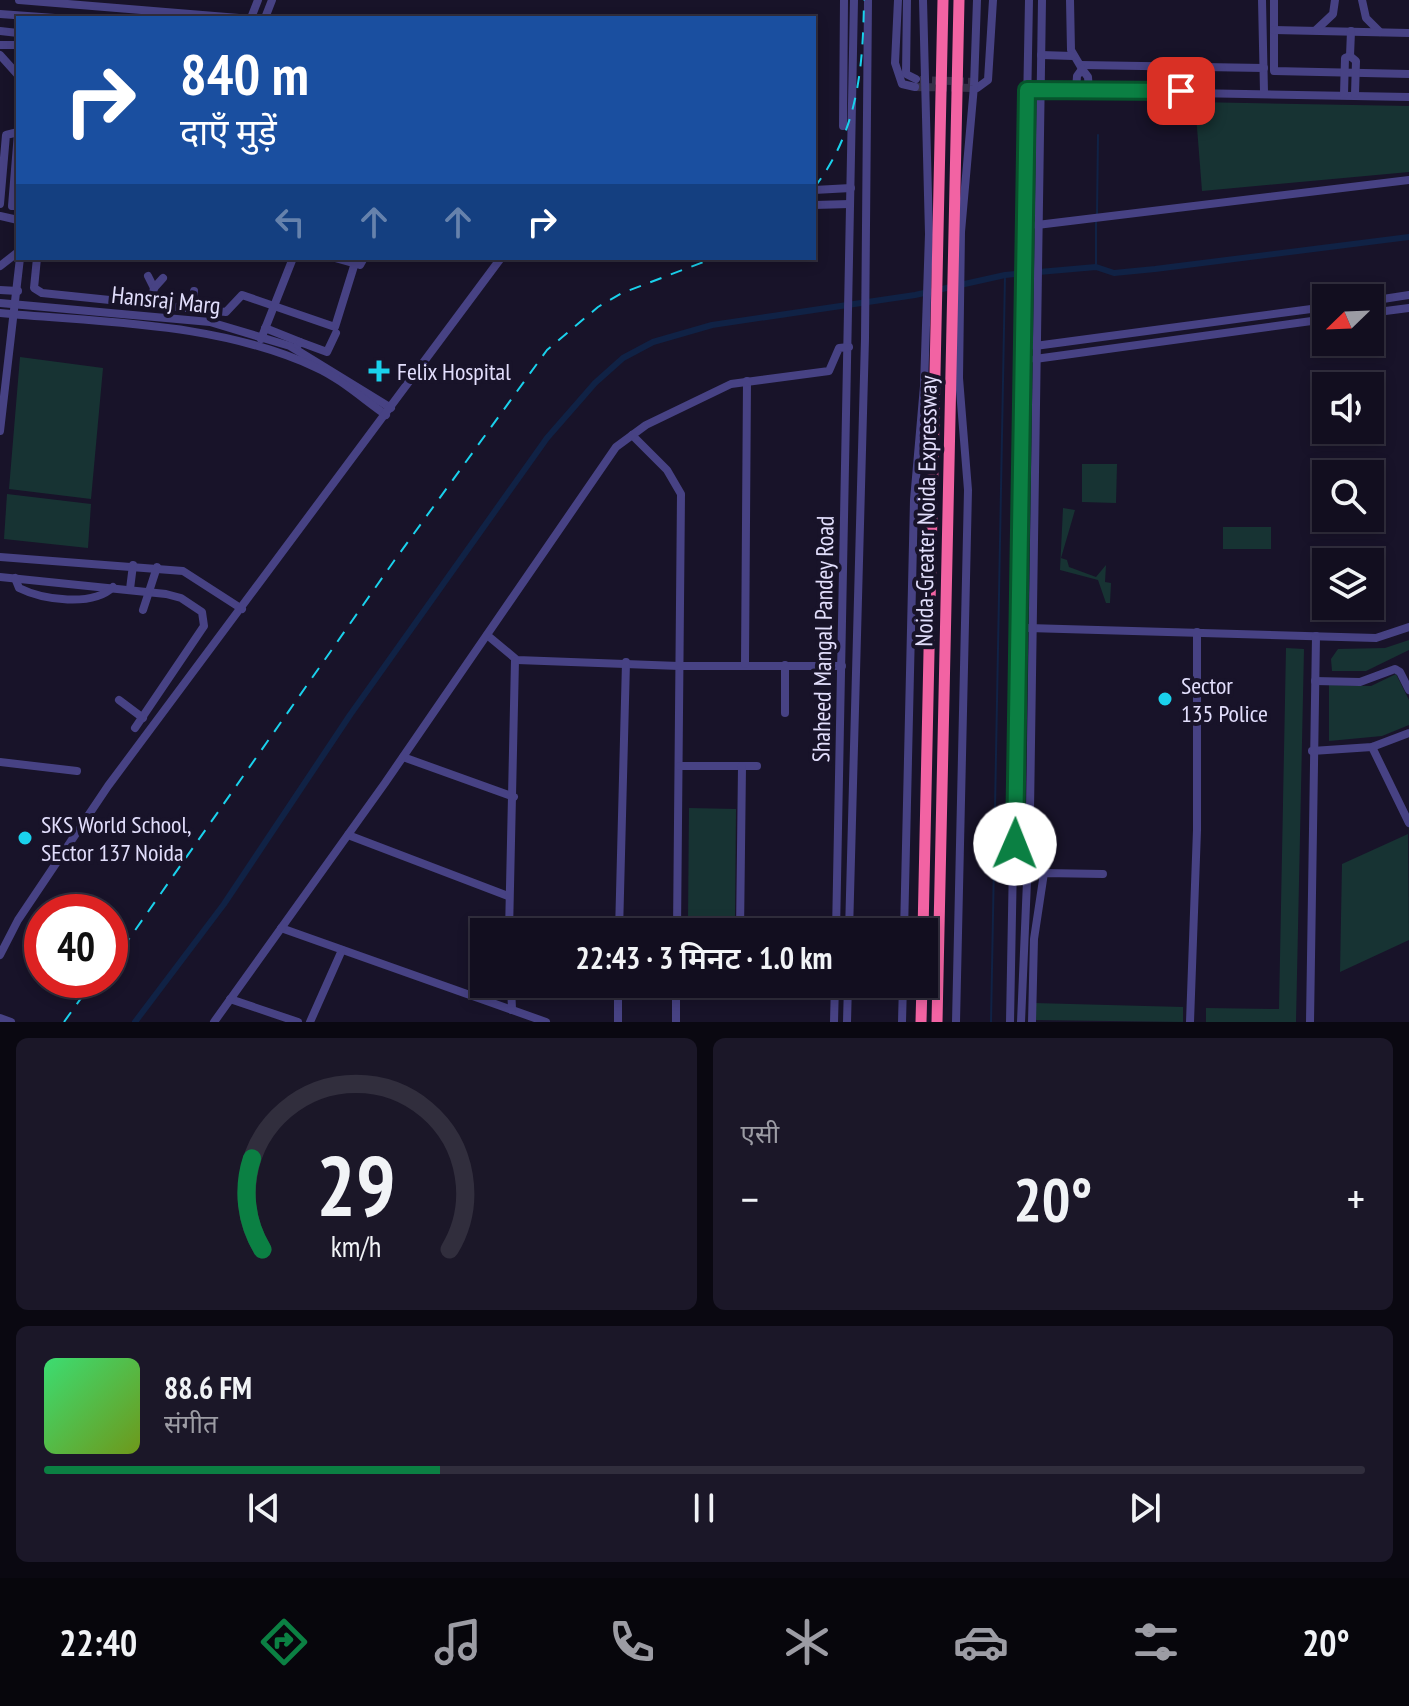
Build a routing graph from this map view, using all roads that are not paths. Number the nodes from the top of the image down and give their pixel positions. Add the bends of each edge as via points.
1 (19, 0) edge
2 (844, 0) edge
3 (854, 0) edge
4 (868, 0) edge
5 (898, 0) edge
6 (907, 0) edge
7 (923, 0) edge
8 (943, 0) edge
9 (959, 0) edge
10 (979, 0) edge
11 (993, 0) edge
12 (1029, 0) edge
13 (1042, 0) edge
14 (1070, 0) edge
15 (1262, 0) edge
16 (1274, 0) edge
17 (1335, 0) edge
18 (1362, 0) edge
19 (45, 1) edge
20 (0, 14) edge
21 (28, 16) edge
22 (216, 16) edge
23 (1274, 30) junction
24 (1315, 31) junction
25 (1351, 31) junction
26 (1381, 32) junction
27 (1409, 33) edge
28 (0, 55) edge
29 (1041, 55) junction
30 (1073, 56) junction
31 (1350, 56) junction
32 (1081, 67) junction
33 (1264, 68) junction
34 (1344, 72) junction
35 (1356, 72) junction
36 (16, 73) edge
37 (1409, 74) edge
38 (1027, 90) junction
39 (1040, 90) junction
40 (1076, 90) junction
41 (1089, 90) junction
42 (1264, 92) junction
43 (1344, 94) junction
44 (1355, 94) junction
45 (1409, 97) edge
46 (843, 126) dead end
47 (16, 132) edge
48 (16, 157) edge
49 (1409, 180) edge
50 (851, 188) junction
51 (816, 190) edge
52 (0, 204) edge
53 (850, 204) junction
54 (816, 205) edge
55 (16, 206) edge
56 (1037, 226) junction
57 (957, 232) junction
58 (933, 234) junction
59 (16, 254) edge
60 (20, 260) edge
61 (37, 260) edge
62 (292, 260) edge
63 (340, 260) edge
64 (363, 260) edge
65 (500, 260) edge
66 (0, 266) edge
67 (354, 266) junction
68 (148, 276) dead end
69 (163, 278) dead end
70 (154, 288) junction
71 (0, 290) edge
72 (18, 291) junction
73 (194, 291) dead end
74 (58, 294) junction
75 (1409, 295) edge
76 (1384, 299) edge
77 (0, 303) edge
78 (151, 303) junction
79 (12, 304) junction
80 (275, 304) junction
81 (191, 308) junction
82 (1409, 308) edge
83 (57, 309) junction
84 (1312, 309) edge
85 (1384, 311) edge
86 (0, 313) edge
87 (11, 314) junction
88 (1312, 321) edge
89 (336, 333) dead end
90 (262, 337) junction
91 (956, 337) junction
92 (930, 341) junction
93 (849, 344) junction
94 (298, 346) junction
95 (1035, 346) junction
96 (1035, 359) junction
97 (747, 381) junction
98 (1, 404) edge
99 (389, 411) junction
100 (0, 431) edge
101 (632, 435) junction
102 (847, 436) junction
103 (862, 438) junction
104 (0, 557) edge
105 (133, 565) junction
106 (157, 567) junction
107 (0, 577) edge
108 (15, 578) junction
109 (113, 587) junction
110 (130, 589) junction
111 (151, 593) junction
112 (242, 609) junction
113 (143, 610) dead end
114 (1409, 627) edge
115 (1019, 628) junction
116 (1030, 628) junction
117 (1197, 632) junction
118 (487, 635) junction
119 (1316, 636) junction
120 (515, 660) junction
121 (626, 662) junction
122 (745, 664) junction
123 (785, 665) junction
124 (679, 666) junction
125 (842, 666) junction
126 (1315, 681) junction
127 (1409, 690) edge
128 (119, 700) dead end
129 (785, 713) dead end
130 (145, 715) junction
131 (156, 722) junction
132 (135, 728) dead end
133 (1409, 733) edge
134 (1372, 747) junction
135 (1312, 751) junction
136 (403, 757) junction
137 (0, 762) edge
138 (680, 766) junction
139 (742, 766) junction
140 (757, 766) dead end
141 (77, 771) dead end
142 (514, 797) junction
143 (1409, 823) edge
144 (348, 835) junction
145 (1103, 874) dead end
146 (508, 896) junction
147 (509, 918) edge
148 (619, 918) edge
149 (677, 918) edge
150 (740, 918) edge
151 (836, 918) edge
152 (849, 918) edge
153 (904, 918) edge
154 (923, 918) edge
155 (281, 928) junction
156 (342, 950) junction
157 (0, 955) edge
158 (512, 998) edge
159 (618, 998) edge
160 (676, 998) edge
161 (835, 998) edge
162 (848, 998) edge
163 (903, 998) edge
164 (922, 998) edge
165 (230, 999) junction
166 (512, 1010) junction
167 (0, 1018) edge
168 (11, 1022) edge
169 (214, 1022) edge
170 (298, 1022) edge
171 (310, 1022) edge
172 (546, 1022) edge
173 (618, 1022) edge
174 (676, 1022) edge
175 (834, 1022) edge
176 (847, 1022) edge
177 (902, 1022) edge
178 (921, 1022) edge
179 (937, 1022) edge
180 (956, 1022) edge
181 (1010, 1022) edge
182 (1021, 1022) edge
183 (1032, 1022) edge
184 (1190, 1022) edge
185 (1310, 1022) edge

1 - 19 street
2 - 46 street
3 - 50 street, Shaheed Mangal Pandey Road
4 - 103 street
5 - 6 street via 895,63 902,84 915,83 904,63
7 - 58 street
8 - 58 highway, Noida-Greater Noida Expressway
9 - 57 highway, Noida-Greater Noida Expressway
10 - 11 street via 977,85 988,80
10 - 57 street
12 - 38 street
13 - 29 street
14 - 30 street
15 - 33 street
16 - 23 street
17 - 24 street via 1333,14
18 - 26 street via 1366,18
19 - 22 street
20 - 21 street
23 - 24 street
23 - 34 street via 1274,71
24 - 25 street
25 - 26 street
25 - 31 street
26 - 27 street
28 - 36 street
29 - 30 street
29 - 39 street
30 - 32 street
31 - 34 street
31 - 35 street
32 - 33 street
32 - 40 street
32 - 41 street
33 - 42 street
34 - 35 street
34 - 43 street
35 - 37 street
35 - 44 street
38 - 39 street
38 - 115 street
39 - 40 street
39 - 56 street
40 - 41 street
41 - 42 street
42 - 43 street
43 - 44 street
44 - 45 street
47 - 52 street via 6,135
48 - 55 street
49 - 56 street
50 - 51 street
50 - 53 street, Shaheed Mangal Pandey Road
53 - 54 street
53 - 93 street, Shaheed Mangal Pandey Road
56 - 95 street
57 - 91 highway, Noida-Greater Noida Expressway
58 - 92 highway, Noida-Greater Noida Expressway
59 - 66 street
60 - 72 street
61 - 74 street via 34,288
62 - 80 street
63 - 67 street
64 - 67 street
65 - 99 street
67 - 80 street via 335,327
68 - 70 street
69 - 70 street
70 - 78 street
71 - 72 street
72 - 79 street
73 - 81 street
74 - 78 street
74 - 83 street
75 - 76 street
77 - 79 street, Hansraj Marg
78 - 81 street
79 - 83 street, Hansraj Marg
79 - 87 street
80 - 81 street via 242,295 227,312
80 - 90 street
82 - 85 street
83 - 90 street, Hansraj Marg via 210,322
84 - 95 street
86 - 87 street, Hansraj Marg
87 - 90 street, Hansraj Marg
87 - 98 street
88 - 96 street
89 - 94 street via 328,352
90 - 94 street, Hansraj Marg
90 - 99 street, Hansraj Marg
91 - 179 highway, Noida-Greater Noida Expressway
91 - 180 street via 968,490
92 - 153 street via 914,500
92 - 154 highway, Noida-Greater Noida Expressway
93 - 97 street via 839,348 829,371
93 - 102 street, Shaheed Mangal Pandey Road
94 - 99 street, Hansraj Marg
95 - 96 street
96 - 116 street
97 - 101 street via 692,400
97 - 122 street
98 - 100 street
99 - 112 street
101 - 118 street via 616,447
101 - 124 street via 667,470 681,494
102 - 103 street
102 - 125 street, Shaheed Mangal Pandey Road
103 - 152 street
104 - 105 street
105 - 106 street
105 - 110 street
106 - 111 street
106 - 112 street via 188,573
107 - 108 street
108 - 109 street
108 - 109 street via 19,588 40,596 98,598
109 - 110 street
110 - 111 street
111 - 113 street
111 - 130 street via 181,598 205,619
112 - 131 street
114 - 119 street via 1376,638
115 - 116 street
115 - 181 street
116 - 117 street
116 - 182 street via 1030,811
117 - 119 street
117 - 184 street
118 - 120 street
118 - 136 street
119 - 126 street
120 - 121 street
120 - 142 street
121 - 124 street
121 - 148 street
122 - 123 street
122 - 124 street
123 - 125 street
123 - 129 street
124 - 138 street
125 - 151 street, Shaheed Mangal Pandey Road
126 - 127 street via 1360,682 1395,669
126 - 135 street
128 - 130 street
130 - 131 street
130 - 132 street
131 - 157 street via 18,920
133 - 134 street
134 - 135 street
134 - 143 street
135 - 185 street
136 - 142 street
136 - 144 street
137 - 141 street
138 - 139 street
138 - 149 street
139 - 140 street
139 - 150 street
142 - 146 street
144 - 146 street
144 - 155 street
145 - 183 street via 1044,873 1034,939
146 - 147 street
155 - 156 street
155 - 165 street
156 - 166 street
156 - 171 street
158 - 166 street
159 - 173 street
160 - 174 street
161 - 175 street
162 - 176 street
163 - 177 street
164 - 178 highway
165 - 169 street
165 - 170 street
166 - 172 street
167 - 168 street

